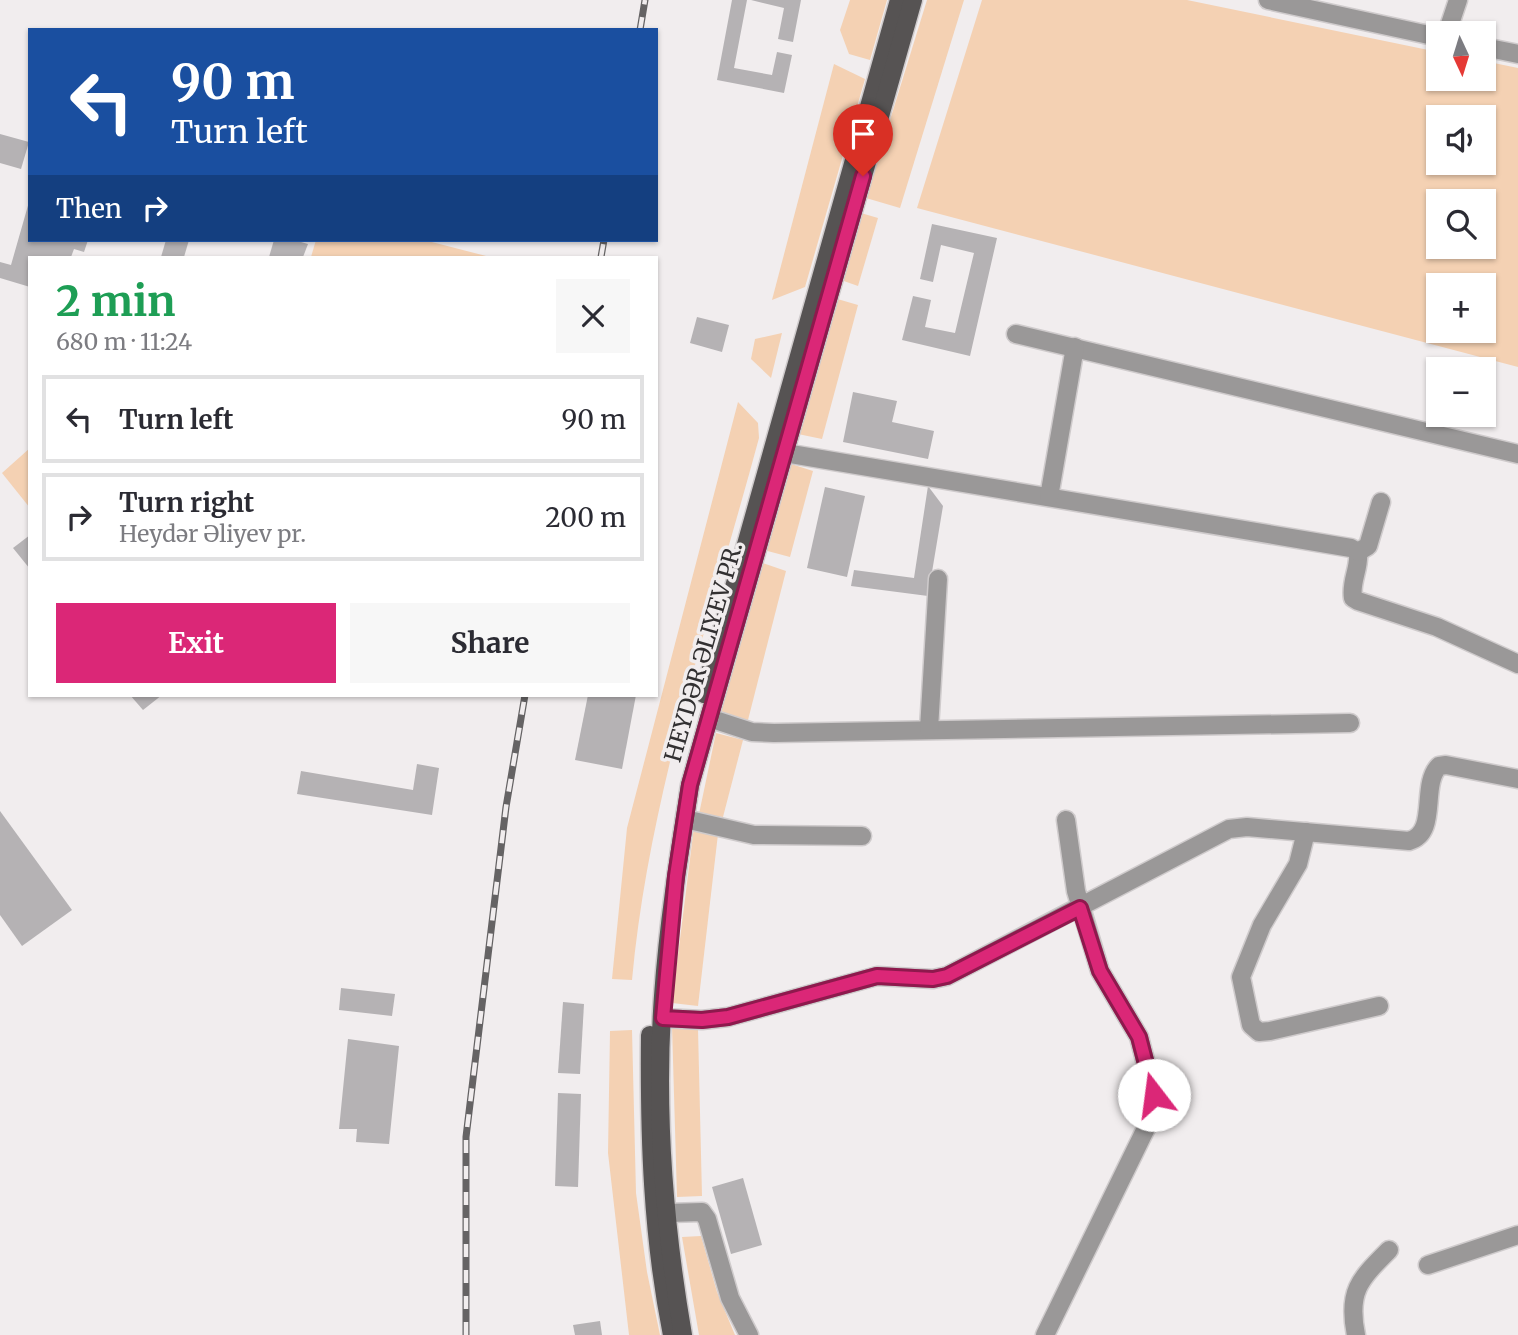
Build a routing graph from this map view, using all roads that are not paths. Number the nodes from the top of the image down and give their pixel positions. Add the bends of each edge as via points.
1 (899, 0) edge
2 (913, 0) edge
3 (1268, 0) edge
4 (1458, 0) edge
5 (1326, 6) edge
6 (1451, 21) edge
7 (1426, 34) edge
8 (1496, 49) edge
9 (1518, 54) edge
10 (1016, 334) dead end
11 (1075, 347) junction
12 (785, 453) junction
13 (1518, 454) edge
14 (1049, 497) junction
15 (1381, 502) dead end
16 (1358, 552) junction
17 (938, 579) dead end
18 (1518, 664) edge
19 (709, 718) junction
20 (1350, 723) dead end
21 (929, 729) junction
22 (1518, 779) edge
23 (685, 819) junction
24 (1066, 820) dead end
25 (1306, 832) junction
26 (862, 836) dead end
27 (1080, 908) junction
28 (1379, 1006) dead end
29 (663, 1018) junction
30 (668, 1213) junction
31 (1518, 1236) edge
32 (1389, 1250) dead end
33 (1428, 1265) dead end
34 (672, 1335) edge
35 (683, 1335) edge
36 (749, 1335) edge
37 (1045, 1335) edge
38 (1356, 1335) edge

1 - 34 main road, HEYDƏR ƏLIYEV PR. via 678,783 651,995 649,1097 657,1247
2 - 12 main road, HEYDƏR ƏLIYEV PR.
3 - 5 street
4 - 6 street
5 - 7 street
8 - 9 street
10 - 11 street
11 - 13 street
11 - 14 street
12 - 14 street
12 - 19 main road, HEYDƏR ƏLIYEV PR.
14 - 16 street
15 - 16 street via 1368,546
16 - 18 street via 1353,598 1437,627
17 - 21 street
19 - 21 street via 752,732
19 - 23 main road, HEYDƏR ƏLIYEV PR.
20 - 21 street
22 - 25 street via 1439,766 1431,781 1424,830 1417,839
23 - 26 street via 754,835
23 - 29 main road, HEYDƏR ƏLIYEV PR.
24 - 27 street
25 - 27 street via 1229,829
25 - 28 street via 1298,864 1245,962 1241,991 1251,1026 1259,1032 1270,1031
27 - 29 street via 947,976 877,976 728,1017
27 - 37 street via 1100,971 1139,1037 1154,1095 1152,1116
29 - 30 main road, HEYDƏR ƏLIYEV PR.
30 - 35 main road, HEYDƏR ƏLIYEV PR.
30 - 36 street via 702,1212 707,1219 730,1298
31 - 33 street
32 - 38 street via 1354,1292

